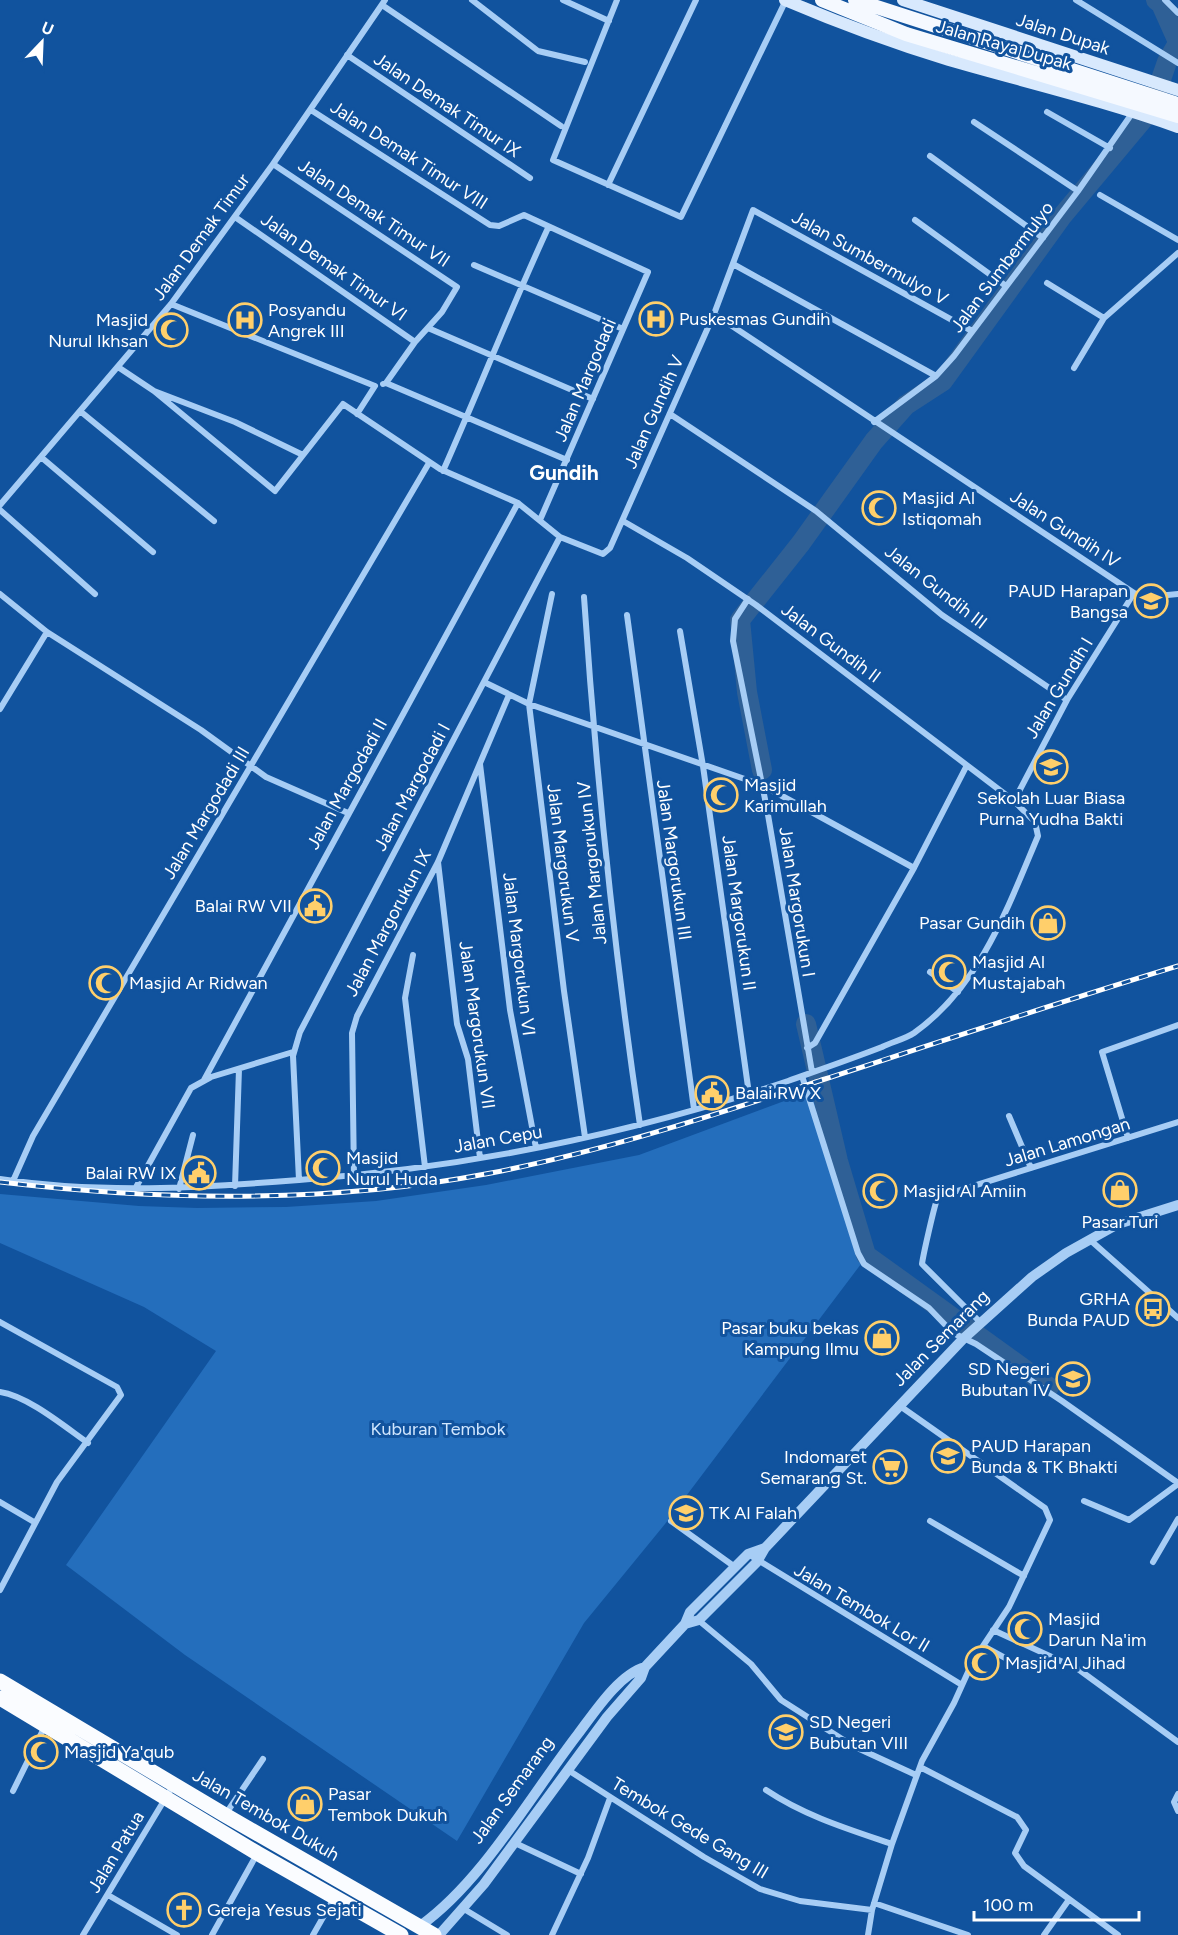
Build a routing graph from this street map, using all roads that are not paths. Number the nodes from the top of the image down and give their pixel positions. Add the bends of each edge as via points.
1 (472, 0) edge
2 (563, 0) edge
3 (618, 0) edge
4 (696, 0) edge
5 (786, 0) edge
6 (822, 0) edge
7 (855, 0) edge
8 (903, 0) edge
9 (1076, 0) edge
10 (1165, 0) edge
11 (384, 3) edge
12 (1178, 13) edge
13 (609, 21) junction
14 (347, 55) junction
15 (585, 62) dead end
16 (1178, 63) edge
17 (1178, 90) edge
18 (1150, 102) junction
19 (1178, 104) edge
20 (311, 110) junction
21 (1047, 112) dead end
22 (1178, 116) edge
23 (974, 122) dead end
24 (561, 126) dead end
25 (1178, 127) edge
26 (1110, 148) junction
27 (930, 156) dead end
28 (273, 164) junction
29 (530, 178) dead end
30 (608, 185) junction
31 (1078, 192) junction
32 (1100, 195) dead end
33 (753, 210) joint
34 (235, 217) junction
35 (915, 220) dead end
36 (549, 228) junction
37 (1042, 238) junction
38 (1178, 240) edge
39 (1178, 253) edge
40 (733, 264) junction
41 (474, 265) dead end
42 (1047, 283) dead end
43 (522, 285) junction
44 (1006, 286) junction
45 (171, 304) junction
46 (714, 314) junction
47 (1104, 318) junction
48 (428, 328) junction
49 (623, 329) junction
50 (972, 332) junction
51 (415, 342) junction
52 (493, 356) junction
53 (118, 367) junction
54 (1074, 368) dead end
55 (936, 376) junction
56 (386, 383) junction
57 (375, 386) junction
58 (154, 391) junction
59 (593, 399) junction
60 (80, 411) junction
61 (357, 414) junction
62 (670, 414) junction
63 (468, 418) junction
64 (877, 424) junction
65 (303, 455) junction
66 (41, 457) junction
67 (567, 460) junction
68 (429, 463) junction
69 (443, 471) junction
70 (518, 503) junction
71 (0, 505) edge
72 (0, 510) edge
73 (540, 520) junction
74 (623, 520) junction
75 (214, 521) dead end
76 (561, 537) junction
77 (153, 552) dead end
78 (1134, 593) junction
79 (0, 594) edge
80 (95, 594) dead end
81 (552, 594) dead end
82 (1178, 594) edge
83 (584, 597) dead end
84 (748, 600) junction
85 (627, 615) dead end
86 (680, 631) dead end
87 (47, 632) junction
88 (483, 682) junction
89 (508, 694) junction
90 (1066, 700) junction
91 (529, 704) junction
92 (0, 709) edge
93 (593, 727) junction
94 (644, 742) junction
95 (480, 763) junction
96 (703, 766) junction
97 (251, 767) junction
98 (966, 767) junction
99 (764, 786) junction
100 (1014, 801) junction
101 (348, 813) junction
102 (438, 862) junction
103 (914, 868) junction
104 (413, 955) dead end
105 (930, 972) dead end
106 (958, 992) junction
107 (1178, 1024) edge
108 (810, 1046) junction
109 (293, 1052) junction
110 (240, 1069) junction
111 (812, 1072) junction
112 (802, 1076) junction
113 (204, 1080) junction
114 (749, 1094) junction
115 (694, 1109) junction
116 (1009, 1116) dead end
117 (1178, 1122) edge
118 (640, 1125) junction
119 (193, 1135) dead end
120 (585, 1137) junction
121 (1128, 1138) junction
122 (536, 1148) junction
123 (480, 1158) junction
124 (425, 1167) junction
125 (1031, 1168) junction
126 (354, 1178) junction
127 (0, 1179) edge
128 (299, 1180) junction
129 (13, 1181) junction
130 (235, 1186) junction
131 (135, 1190) junction
132 (179, 1190) junction
133 (1178, 1204) edge
134 (1089, 1239) junction
135 (1178, 1318) edge
136 (0, 1322) edge
137 (979, 1325) junction
138 (965, 1338) junction
139 (0, 1392) edge
140 (900, 1406) junction
141 (88, 1443) junction
142 (1178, 1484) edge
143 (1084, 1501) dead end
144 (0, 1502) edge
145 (1178, 1519) edge
146 (671, 1521) dead end
147 (930, 1521) dead end
148 (34, 1522) junction
149 (753, 1558) junction
150 (1153, 1562) dead end
151 (735, 1567) junction
152 (0, 1572) edge
153 (1024, 1576) junction
154 (8, 1577) junction
155 (0, 1590) edge
156 (690, 1612) junction
157 (699, 1620) junction
158 (685, 1624) junction
159 (993, 1630) junction
160 (982, 1646) junction
161 (645, 1667) junction
162 (1023, 1668) dead end
163 (0, 1681) edge
164 (962, 1685) junction
165 (0, 1698) edge
166 (45, 1726) junction
167 (1178, 1742) edge
168 (263, 1759) dead end
169 (920, 1767) junction
170 (568, 1770) junction
171 (916, 1775) junction
172 (766, 1790) dead end
173 (13, 1791) dead end
174 (170, 1791) junction
175 (1178, 1794) edge
176 (610, 1798) junction
177 (1177, 1810) edge
178 (225, 1815) junction
179 (515, 1843) junction
180 (892, 1844) junction
181 (257, 1853) junction
182 (581, 1874) junction
183 (108, 1895) junction
184 (334, 1898) junction
185 (1068, 1901) junction
186 (873, 1907) junction
187 (464, 1909) junction
188 (372, 1920) junction
189 (414, 1930) edge
190 (83, 1935) edge
191 (177, 1935) edge
192 (212, 1935) edge
193 (312, 1935) edge
194 (376, 1935) edge
195 (401, 1935) edge
196 (434, 1935) edge
197 (439, 1935) edge
198 (507, 1935) edge
199 (552, 1935) edge
200 (868, 1935) edge
201 (968, 1935) edge
202 (1044, 1935) edge
203 (1118, 1935) edge

1 - 15 street via 538,51
2 - 13 street
3 - 13 street
4 - 30 street
5 - 18 main road, Jalan Dupak via 921,51
5 - 30 street via 682,217
6 - 18 main road, Jalan Raya Dupak via 906,34
7 - 18 main road, Jalan Raya Dupak
8 - 18 main road, Jalan Dupak
9 - 16 street
10 - 12 street
11 - 14 street, Jalan Demak Timur
11 - 24 street
13 - 30 street via 553,159
14 - 20 street, Jalan Demak Timur
14 - 29 street, Jalan Demak Timur IX
17 - 18 main road, Jalan Dupak
18 - 19 main road, Jalan Raya Dupak
18 - 22 main road, Jalan Raya Dupak
18 - 25 main road, Jalan Dupak
18 - 26 street, Jalan Sumbermulyo
20 - 28 street, Jalan Demak Timur
20 - 36 street, Jalan Demak Timur VIII via 490,225 499,226 524,215
21 - 26 street
23 - 31 street
26 - 31 street, Jalan Sumbermulyo
27 - 37 street
28 - 34 street, Jalan Demak Timur
28 - 48 street, Jalan Demak Timur VII via 458,287
31 - 37 street, Jalan Sumbermulyo
32 - 38 street
33 - 40 street, Jalan Gundih V
33 - 50 street, Jalan Sumbermulyo V
34 - 45 street, Jalan Demak Timur
34 - 51 street, Jalan Demak Timur VI
35 - 44 street
36 - 43 street
36 - 49 street, Jalan Margodadi via 646,270
37 - 44 street, Jalan Sumbermulyo
39 - 47 street
40 - 46 street, Jalan Gundih V
40 - 55 street
41 - 43 street
42 - 47 street
43 - 49 street
43 - 52 street
44 - 50 street, Jalan Sumbermulyo
45 - 53 street, Jalan Demak Timur
45 - 57 street
46 - 62 street, Jalan Gundih V
46 - 64 street
47 - 54 street
48 - 51 street
48 - 52 street
49 - 59 street, Jalan Margodadi
50 - 55 street, Jalan Sumbermulyo
51 - 56 street
52 - 59 street
52 - 63 street
53 - 58 street
53 - 60 street, Jalan Demak Timur
55 - 64 street, Jalan Sumbermulyo
56 - 57 street
56 - 63 street
57 - 61 street
58 - 65 street via 234,422
58 - 65 street via 276,491
59 - 67 street, Jalan Margodadi
60 - 66 street, Jalan Demak Timur
60 - 75 street
61 - 65 street, Jalan Gundih V via 343,405
61 - 68 street, Jalan Gundih V
62 - 74 street, Jalan Gundih V
62 - 90 street, Jalan Gundih III via 816,511 942,615
63 - 67 street
63 - 69 street
64 - 78 street, Jalan Gundih IV
66 - 71 street, Jalan Demak Timur
66 - 77 street
67 - 73 street, Jalan Margodadi
68 - 69 street, Jalan Gundih V
68 - 97 street, Jalan Margodadi III
69 - 70 street, Jalan Gundih V
70 - 73 street, Jalan Gundih V
70 - 101 street, Jalan Margodadi II
72 - 80 street
73 - 76 street, Jalan Gundih V
74 - 76 street, Jalan Gundih V via 603,554
74 - 84 street, Jalan Gundih II
76 - 88 street, Jalan Margodadi I
78 - 82 street via 1147,597
78 - 90 street, Jalan Gundih I
79 - 87 street
81 - 91 street, Jalan Margorukun V
83 - 93 street, Jalan Margorukun IV
84 - 98 street, Jalan Gundih II
84 - 99 street, Jalan Margorukun I via 735,619 733,641
85 - 94 street, Jalan Margorukun III
86 - 96 street, Jalan Margorukun II
87 - 92 street
87 - 97 street via 201,730
88 - 89 street
88 - 109 street, Jalan Margodadi I via 305,1022
89 - 91 street
89 - 95 street, Jalan Margorukun IX
90 - 100 street, Jalan Gundih I
91 - 93 street
91 - 120 street, Jalan Margorukun V
93 - 94 street
93 - 118 street, Jalan Margorukun IV via 624,1016
94 - 96 street
94 - 115 street, Jalan Margorukun III
95 - 102 street, Jalan Margorukun IX
95 - 122 street, Jalan Margorukun VI via 510,1010
96 - 99 street
96 - 114 street, Jalan Margorukun II
97 - 101 street via 277,783
97 - 129 street, Jalan Margodadi III via 33,1136
98 - 100 street, Jalan Gundih II
98 - 103 street
99 - 103 street
99 - 108 street, Jalan Margorukun I
100 - 106 street, Jalan Gundih II via 1035,822 1038,836 991,941
101 - 113 street, Jalan Margodadi II
102 - 123 street, Jalan Margorukun VII via 457,1024 468,1059
102 - 126 street, Jalan Margorukun IX via 354,1024
103 - 108 street
104 - 124 street via 405,998
105 - 106 street
106 - 111 street, Jalan Cepu via 912,1034
107 - 121 street via 1102,1052
108 - 111 street, Jalan Margorukun I
109 - 110 street
109 - 128 street
110 - 113 street
110 - 130 street
111 - 112 street, Jalan Cepu
112 - 114 street, Jalan Cepu
112 - 138 street via 860,1258 872,1271 928,1308 953,1334
113 - 131 street via 188,1092
114 - 115 street, Jalan Cepu
115 - 118 street, Jalan Cepu
116 - 125 street
117 - 121 street, Jalan Lamongan
118 - 120 street, Jalan Cepu
119 - 132 street
120 - 122 street, Jalan Cepu
121 - 125 street, Jalan Lamongan
122 - 123 street, Jalan Cepu
123 - 124 street, Jalan Cepu
124 - 126 street, Jalan Cepu
125 - 137 street, Jalan Lamongan via 942,1196 935,1203 922,1264
126 - 128 street, Jalan Cepu
127 - 129 street, Jalan Cepu
128 - 130 street, Jalan Cepu
129 - 131 street, Jalan Cepu
130 - 132 street, Jalan Cepu
131 - 132 street, Jalan Cepu
133 - 134 street, Jalan Semarang via 1118,1224
134 - 135 street
134 - 137 street, Jalan Semarang via 1032,1277
136 - 141 street via 117,1387 121,1395
137 - 138 street, Jalan Semarang
138 - 140 street, Jalan Semarang
138 - 142 street
139 - 141 street via 15,1396
140 - 149 street, Jalan Semarang
140 - 153 street via 1045,1508 1050,1520
141 - 148 street via 57,1482
142 - 143 street via 1132,1519
144 - 148 street
145 - 150 street
146 - 151 street
147 - 153 street
148 - 154 street
149 - 151 street, Jalan Semarang
149 - 157 street, Jalan Semarang
149 - 164 street, Jalan Tembok Lor II
151 - 156 street, Jalan Semarang
152 - 154 street
153 - 159 street
154 - 155 street
156 - 157 street
156 - 158 street, Jalan Semarang
157 - 158 street, Jalan Semarang
157 - 171 street via 751,1664 781,1700 853,1746
158 - 161 street, Jalan Semarang
159 - 160 street
159 - 167 street via 1078,1669
160 - 162 street
160 - 164 street
161 - 170 street, Jalan Semarang via 641,1678
161 - 189 street, Jalan Semarang via 632,1670 597,1709 471,1877 440,1910
163 - 174 highway, Jalan Tembok Dukuh
164 - 169 street
165 - 166 highway, Jalan Tembok Dukuh
166 - 173 street
166 - 174 highway, Jalan Tembok Dukuh
168 - 178 street
169 - 171 street
169 - 185 street via 1017,1817 1026,1830 1016,1855
170 - 176 street, Tembok Gede Gang III
170 - 179 street, Jalan Semarang
171 - 180 street
172 - 180 street via 820,1820
174 - 178 highway, Jalan Tembok Dukuh
174 - 181 highway, Jalan Tembok Dukuh
174 - 183 street, Jalan Patua
175 - 177 street via 1174,1802
176 - 182 street
176 - 186 street, Tembok Gede Gang III via 760,1889 800,1901
178 - 189 highway, Jalan Tembok Dukuh
179 - 182 street
179 - 187 street, Jalan Semarang
180 - 186 street
181 - 184 highway, Jalan Tembok Dukuh
181 - 192 street
182 - 199 street
183 - 190 street, Jalan Patua
183 - 191 street
184 - 188 highway, Jalan Tembok Dukuh
184 - 193 street
185 - 202 street
185 - 203 street
186 - 200 street
186 - 201 street, Tembok Gede Gang III
187 - 197 street, Jalan Semarang
187 - 198 street
188 - 194 highway
188 - 195 highway, Jalan Tembok Dukuh
189 - 196 highway, Jalan Tembok Dukuh

